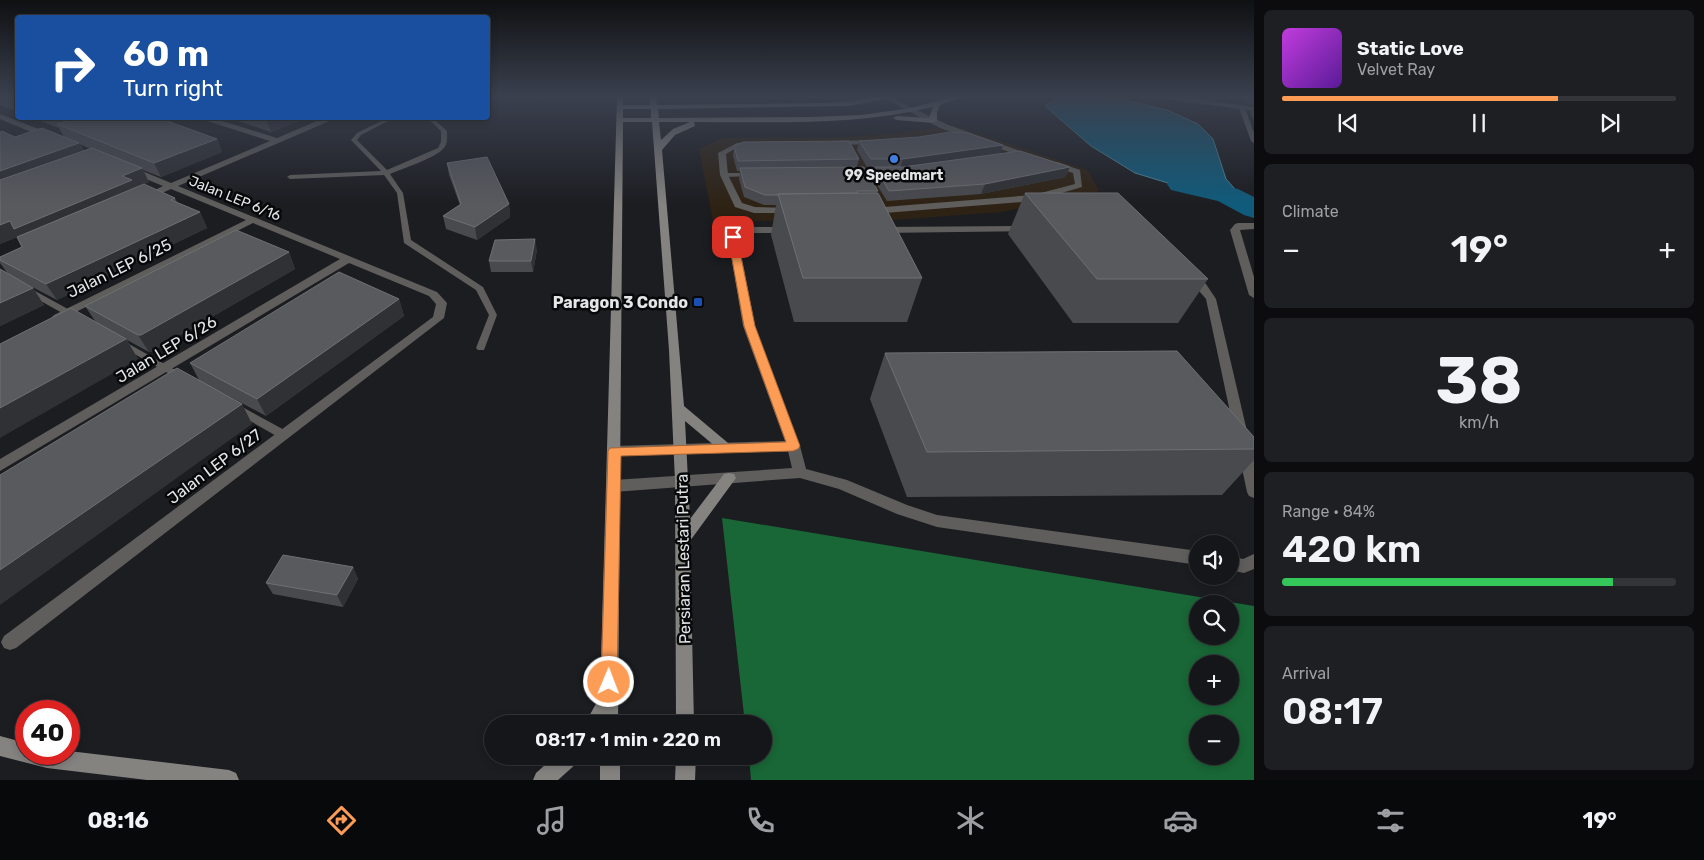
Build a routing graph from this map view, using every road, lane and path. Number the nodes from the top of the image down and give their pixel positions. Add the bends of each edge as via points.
1 (31, 132) edge
2 (252, 132) edge
3 (294, 132) edge
4 (362, 132) edge
5 (444, 132) edge
6 (621, 132) edge
7 (657, 132) edge
8 (671, 132) edge
9 (941, 132) edge
10 (960, 132) edge
11 (970, 136) junction
12 (59, 138) edge
13 (276, 140) junction
14 (847, 142) junction
15 (886, 142) edge
16 (819, 143) edge
17 (755, 145) edge
18 (658, 150) junction
19 (852, 151) edge
20 (1009, 158) edge
21 (1035, 158) junction
22 (126, 168) edge
23 (386, 173) junction
24 (724, 175) junction
25 (762, 175) edge
26 (290, 177) dead end
27 (170, 186) junction
28 (135, 202) edge
29 (801, 211) edge
30 (858, 211) edge
31 (253, 220) junction
32 (1254, 226) edge
33 (1033, 229) dead end
34 (798, 230) edge
35 (866, 230) edge
36 (348, 259) junction
37 (1182, 267) edge
38 (17, 284) edge
39 (1254, 294) edge
40 (67, 312) junction
41 (438, 318) joint
42 (50, 321) edge
43 (84, 322) edge
44 (108, 335) edge
45 (481, 348) dead end
46 (166, 368) junction
47 (191, 382) edge
48 (225, 401) edge
49 (678, 408) junction
50 (284, 435) junction
51 (793, 446) junction
52 (727, 448) junction
53 (680, 449) junction
54 (614, 451) junction
55 (0, 466) edge
56 (800, 473) junction
57 (729, 478) junction
58 (682, 481) junction
59 (614, 486) junction
60 (1254, 492) edge
61 (684, 538) junction
62 (1189, 557) edge
63 (1254, 561) edge
64 (1239, 565) edge
65 (10, 642) dead end
66 (608, 701) junction
67 (599, 715) edge
68 (609, 715) edge
69 (685, 715) edge
70 (0, 746) edge
71 (15, 750) edge
72 (80, 762) edge
73 (560, 765) edge
74 (610, 765) edge
75 (686, 765) edge
76 (229, 780) edge
77 (543, 780) edge
78 (610, 780) edge
79 (685, 780) edge

1 - 12 street
2 - 13 street
3 - 13 street
4 - 23 lane via 354,140
5 - 23 lane via 440,149
6 - 54 street
7 - 18 street, Persiaran Lestari Putra
8 - 18 street
9 - 11 street via 940,135
10 - 11 street
11 - 21 street
13 - 27 street
14 - 15 street
14 - 16 street
14 - 19 lane
17 - 24 street via 737,145 722,153
18 - 49 street, Persiaran Lestari Putra
20 - 21 lane
21 - 30 street via 1077,172 1079,185 1034,198
22 - 27 street, Jalan LEP 6/16
23 - 26 lane
23 - 45 lane via 400,192 407,241 480,289 493,315
24 - 25 lane
24 - 29 street via 738,205 754,210
27 - 28 street
27 - 31 street, Jalan LEP 6/16
31 - 36 street, Jalan LEP 6/16
31 - 40 street, Jalan LEP 6/25
32 - 39 street via 1238,226 1234,230
33 - 35 street
34 - 51 street via 748,230 733,237 749,326
36 - 41 street, Jalan LEP 6/16 via 433,294 442,303
36 - 46 street, Jalan LEP 6/26
37 - 60 street via 1211,299
38 - 40 lane
40 - 42 street, Jalan LEP 6/25
40 - 43 lane
41 - 50 street, Jalan LEP 6/27
44 - 46 lane
46 - 47 lane
46 - 55 street, Jalan LEP 6/26
48 - 50 lane
49 - 52 street
49 - 53 street, Persiaran Lestari Putra
50 - 65 street, Jalan LEP 6/27
51 - 52 street
51 - 56 street
52 - 53 street
53 - 54 street
53 - 58 street, Persiaran Lestari Putra
54 - 59 street
56 - 57 street
56 - 62 street via 842,484 937,521
57 - 58 street
57 - 61 street
58 - 59 street
58 - 61 street, Persiaran Lestari Putra
59 - 66 street
61 - 69 street, Persiaran Lestari Putra
63 - 64 street
66 - 67 street
66 - 68 street
70 - 71 street
72 - 76 street
73 - 77 street
74 - 78 street
75 - 79 street

